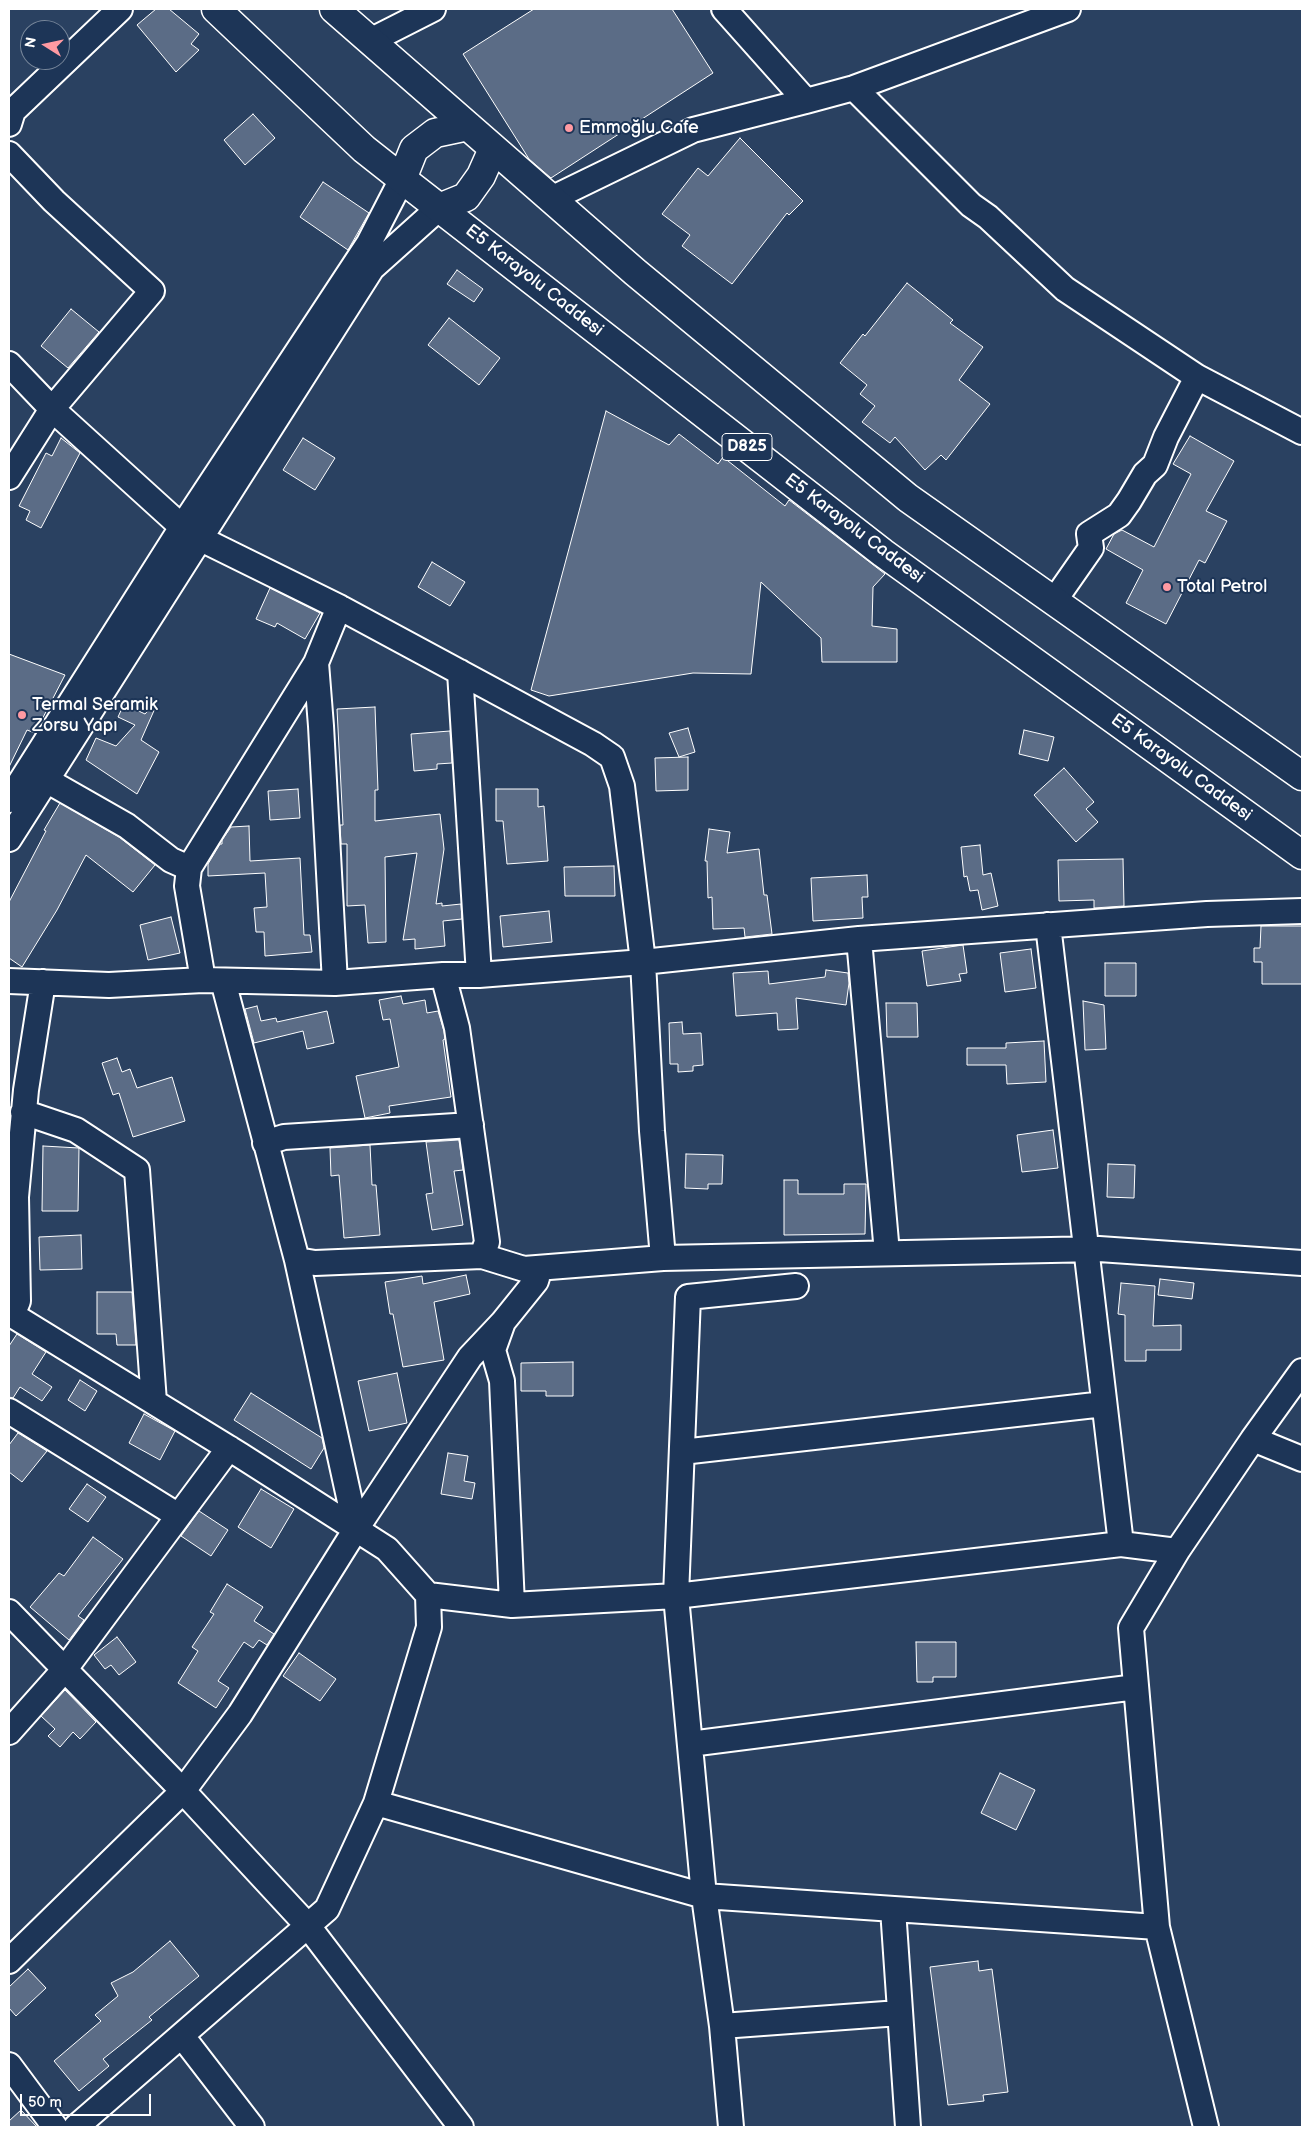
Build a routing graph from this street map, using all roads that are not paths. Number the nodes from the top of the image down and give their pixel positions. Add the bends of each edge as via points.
1 (120, 9) edge
2 (216, 9) edge
3 (334, 9) edge
4 (432, 9) edge
5 (724, 9) edge
6 (1068, 9) edge
7 (370, 41) junction
8 (854, 88) junction
9 (806, 101) junction
10 (9, 124) edge
11 (468, 126) junction
12 (493, 149) junction
13 (9, 154) edge
14 (402, 179) junction
15 (551, 199) junction
16 (440, 208) junction
17 (9, 364) edge
18 (1198, 377) junction
19 (52, 409) junction
20 (1302, 432) edge
21 (9, 478) edge
22 (191, 533) junction
23 (1054, 600) junction
24 (339, 607) junction
25 (316, 663) junction
26 (460, 672) junction
27 (38, 774) junction
28 (1302, 776) edge
29 (9, 800) edge
30 (9, 839) edge
31 (1302, 855) edge
32 (189, 868) junction
33 (1302, 911) edge
34 (1048, 925) junction
35 (859, 939) junction
36 (643, 962) junction
37 (443, 975) junction
38 (479, 975) junction
39 (9, 981) edge
40 (213, 981) junction
41 (43, 982) junction
42 (335, 983) junction
43 (23, 1112) junction
44 (471, 1125) junction
45 (265, 1143) junction
46 (13, 1197) edge
47 (1084, 1249) junction
48 (886, 1253) junction
49 (482, 1256) junction
50 (663, 1258) junction
51 (297, 1260) junction
52 (1302, 1263) edge
53 (540, 1268) junction
54 (796, 1286) dead end
55 (10, 1314) edge
56 (503, 1322) junction
57 (1302, 1371) edge
58 (154, 1402) junction
59 (1104, 1404) junction
60 (9, 1411) edge
61 (1253, 1439) junction
62 (229, 1448) junction
63 (682, 1452) junction
64 (1302, 1459) edge
65 (177, 1515) junction
66 (356, 1529) junction
67 (1120, 1544) junction
68 (1177, 1551) junction
69 (428, 1595) junction
70 (676, 1596) junction
71 (512, 1604) junction
72 (9, 1612) edge
73 (64, 1669) junction
74 (1136, 1687) junction
75 (9, 1732) edge
76 (690, 1744) junction
77 (183, 1791) junction
78 (376, 1803) junction
79 (704, 1896) junction
80 (893, 1909) junction
81 (308, 1926) junction
82 (1158, 1928) junction
83 (9, 1961) edge
84 (898, 2014) junction
85 (722, 2026) junction
86 (182, 2036) junction
87 (9, 2065) edge
88 (55, 2127) edge
89 (76, 2127) edge
90 (252, 2127) edge
91 (461, 2127) edge
92 (731, 2127) edge
93 (908, 2127) edge
94 (1206, 2127) edge

1 - 10 street via 13,112
2 - 14 highway, E5 Karayolu Caddesi / D825 via 364,149
3 - 7 highway
4 - 7 street
5 - 9 street
6 - 8 street
7 - 11 highway
8 - 9 street
8 - 18 street via 971,205 1065,289
9 - 15 street via 693,130
11 - 12 highway
11 - 14 highway via 435,133 414,149
12 - 15 highway
12 - 16 highway via 481,176 466,197
13 - 19 street via 54,201 152,291
14 - 16 highway, E5 Karayolu Caddesi / D825
14 - 22 street via 369,242
15 - 23 highway via 908,498
16 - 22 street via 372,268
16 - 31 highway, E5 Karayolu Caddesi / D825 via 883,553
17 - 19 street
18 - 20 street
18 - 23 street via 1155,465 1144,474 1119,514 1089,534 1091,548
19 - 21 street
19 - 22 street
22 - 24 street
22 - 27 street
23 - 28 highway
24 - 25 street
24 - 26 street
25 - 32 street
25 - 42 street
26 - 36 street via 612,757 622,786
26 - 38 street
27 - 29 street
27 - 30 street
27 - 32 street via 127,826 171,860
32 - 40 street via 187,886
33 - 34 street
34 - 35 street
34 - 47 street
35 - 36 street
35 - 48 street
36 - 38 street
36 - 50 street
37 - 38 street
37 - 42 street
37 - 44 street via 457,1028
39 - 41 street
40 - 41 street via 109,985
40 - 42 street
40 - 45 street
41 - 43 street
43 - 46 street
43 - 58 street via 76,1130 137,1170
44 - 45 street via 284,1137
44 - 49 street via 487,1242
45 - 51 street
46 - 55 street via 18,1301
47 - 48 street
47 - 52 street
47 - 59 street
48 - 50 street
49 - 51 street via 315,1263
49 - 53 street via 524,1269
50 - 53 street
51 - 66 street
53 - 56 street via 536,1280
54 - 63 street via 688,1297
55 - 58 street
56 - 66 street via 470,1357
56 - 71 street via 493,1350 502,1381
57 - 61 street
58 - 62 street
59 - 63 street
59 - 67 street
60 - 65 street
61 - 64 street
61 - 68 street
62 - 65 street
62 - 66 street
63 - 70 street
65 - 73 street
66 - 69 street via 387,1549
66 - 77 street via 240,1714
67 - 68 street
67 - 70 street
68 - 74 street via 1131,1628
69 - 71 street
69 - 78 street via 428,1627
70 - 71 street
70 - 76 street
72 - 73 street
73 - 75 street
73 - 77 street
74 - 76 street
74 - 82 street
76 - 79 street
77 - 81 street
77 - 83 street
78 - 79 street
78 - 81 street via 326,1909
79 - 80 street
79 - 85 street
80 - 82 street
80 - 84 street
81 - 86 street
81 - 91 street
82 - 94 street
84 - 85 street
84 - 93 street
85 - 92 street
86 - 89 street
86 - 90 street
87 - 88 street

